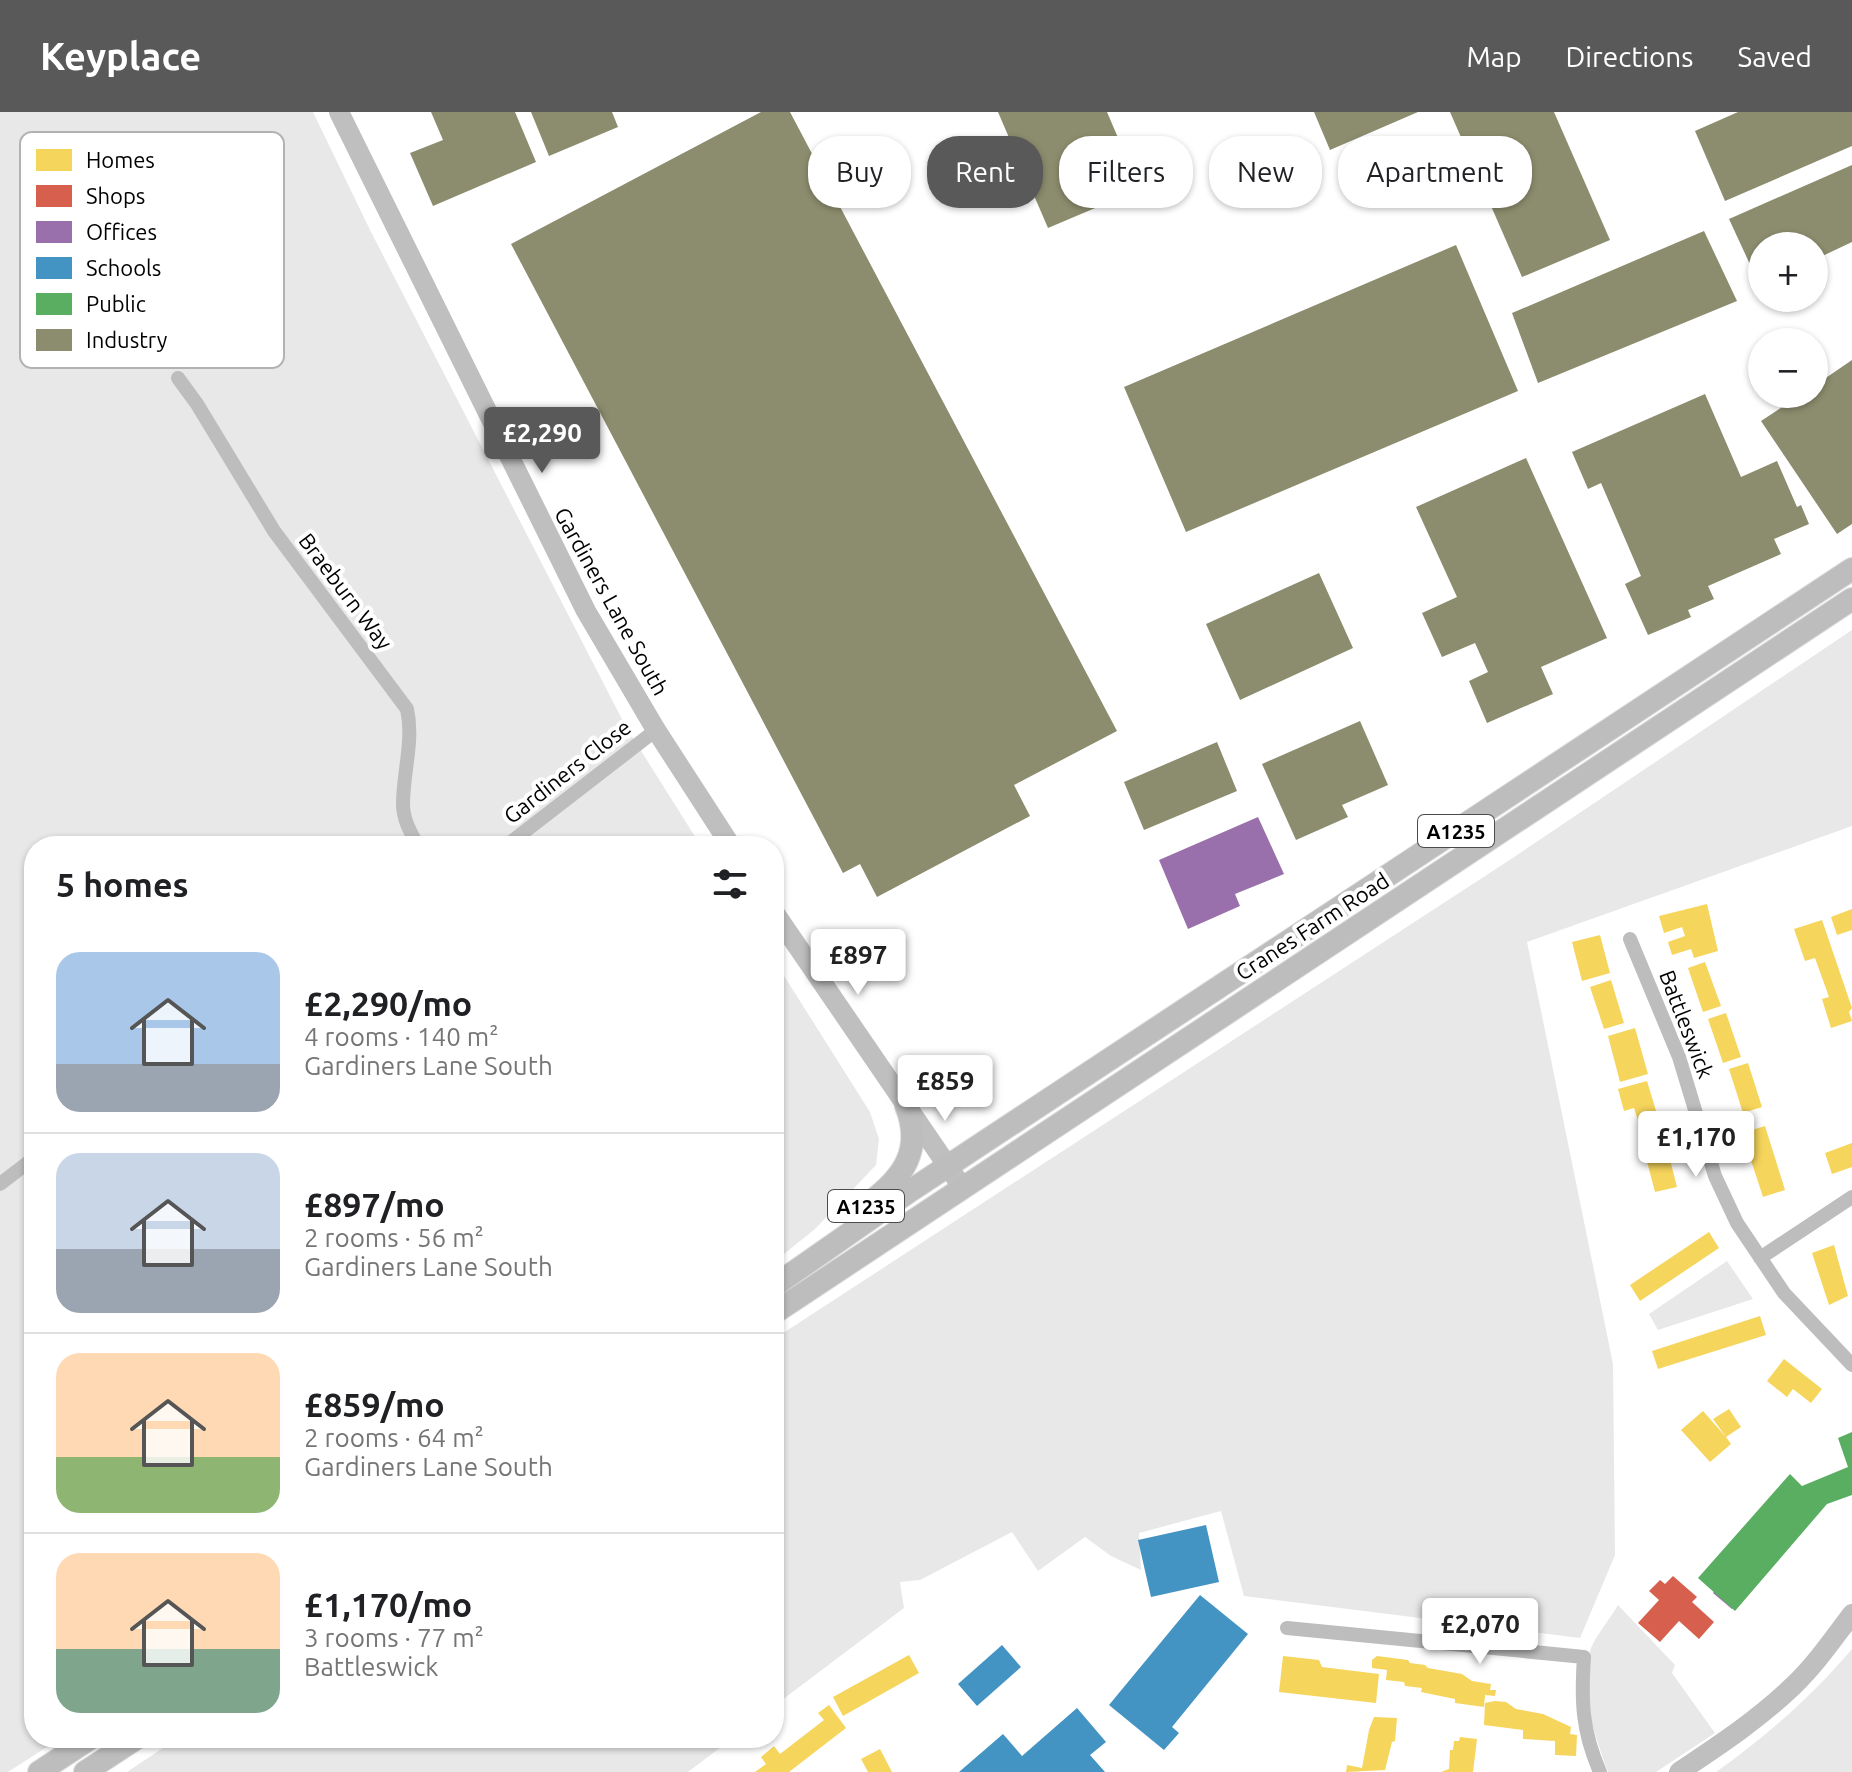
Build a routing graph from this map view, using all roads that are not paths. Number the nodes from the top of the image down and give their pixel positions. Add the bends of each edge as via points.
1 (339, 112) edge
2 (178, 378) dead end
3 (1852, 569) edge
4 (1852, 599) edge
5 (656, 730) junction
6 (412, 836) edge
7 (519, 836) edge
8 (725, 836) edge
9 (784, 927) edge
10 (1630, 939) dead end
11 (906, 1106) junction
12 (24, 1166) edge
13 (947, 1166) junction
14 (0, 1184) edge
15 (962, 1187) junction
16 (1852, 1197) edge
17 (1760, 1258) junction
18 (784, 1277) edge
19 (784, 1279) edge
20 (784, 1306) edge
21 (1852, 1365) edge
22 (1852, 1614) edge
23 (1287, 1628) dead end
24 (76, 1748) edge
25 (122, 1748) edge
26 (39, 1772) edge
27 (85, 1772) edge
28 (1600, 1772) edge
29 (1679, 1772) edge

1 - 5 street, Gardiners Lane South via 586,611
2 - 6 street, Braeburn Way via 274,531 407,709 403,806
3 - 13 main road, Cranes Farm Road / A1235
4 - 15 main road, Cranes Farm Road / A1235
5 - 7 street, Gardiners Close
5 - 8 street, Gardiners Lane South
9 - 11 street
10 - 17 street, Battleswick via 1679,1057 1715,1176
11 - 13 street
11 - 18 main road, A1235 via 914,1132 898,1177
12 - 14 street
13 - 15 street
13 - 19 main road, Cranes Farm Road / A1235
15 - 20 main road, Cranes Farm Road / A1235
16 - 17 street
17 - 21 street, Battleswick via 1784,1293
22 - 29 street via 1793,1687
23 - 28 street via 1584,1657 1582,1717
24 - 26 main road
25 - 27 main road

